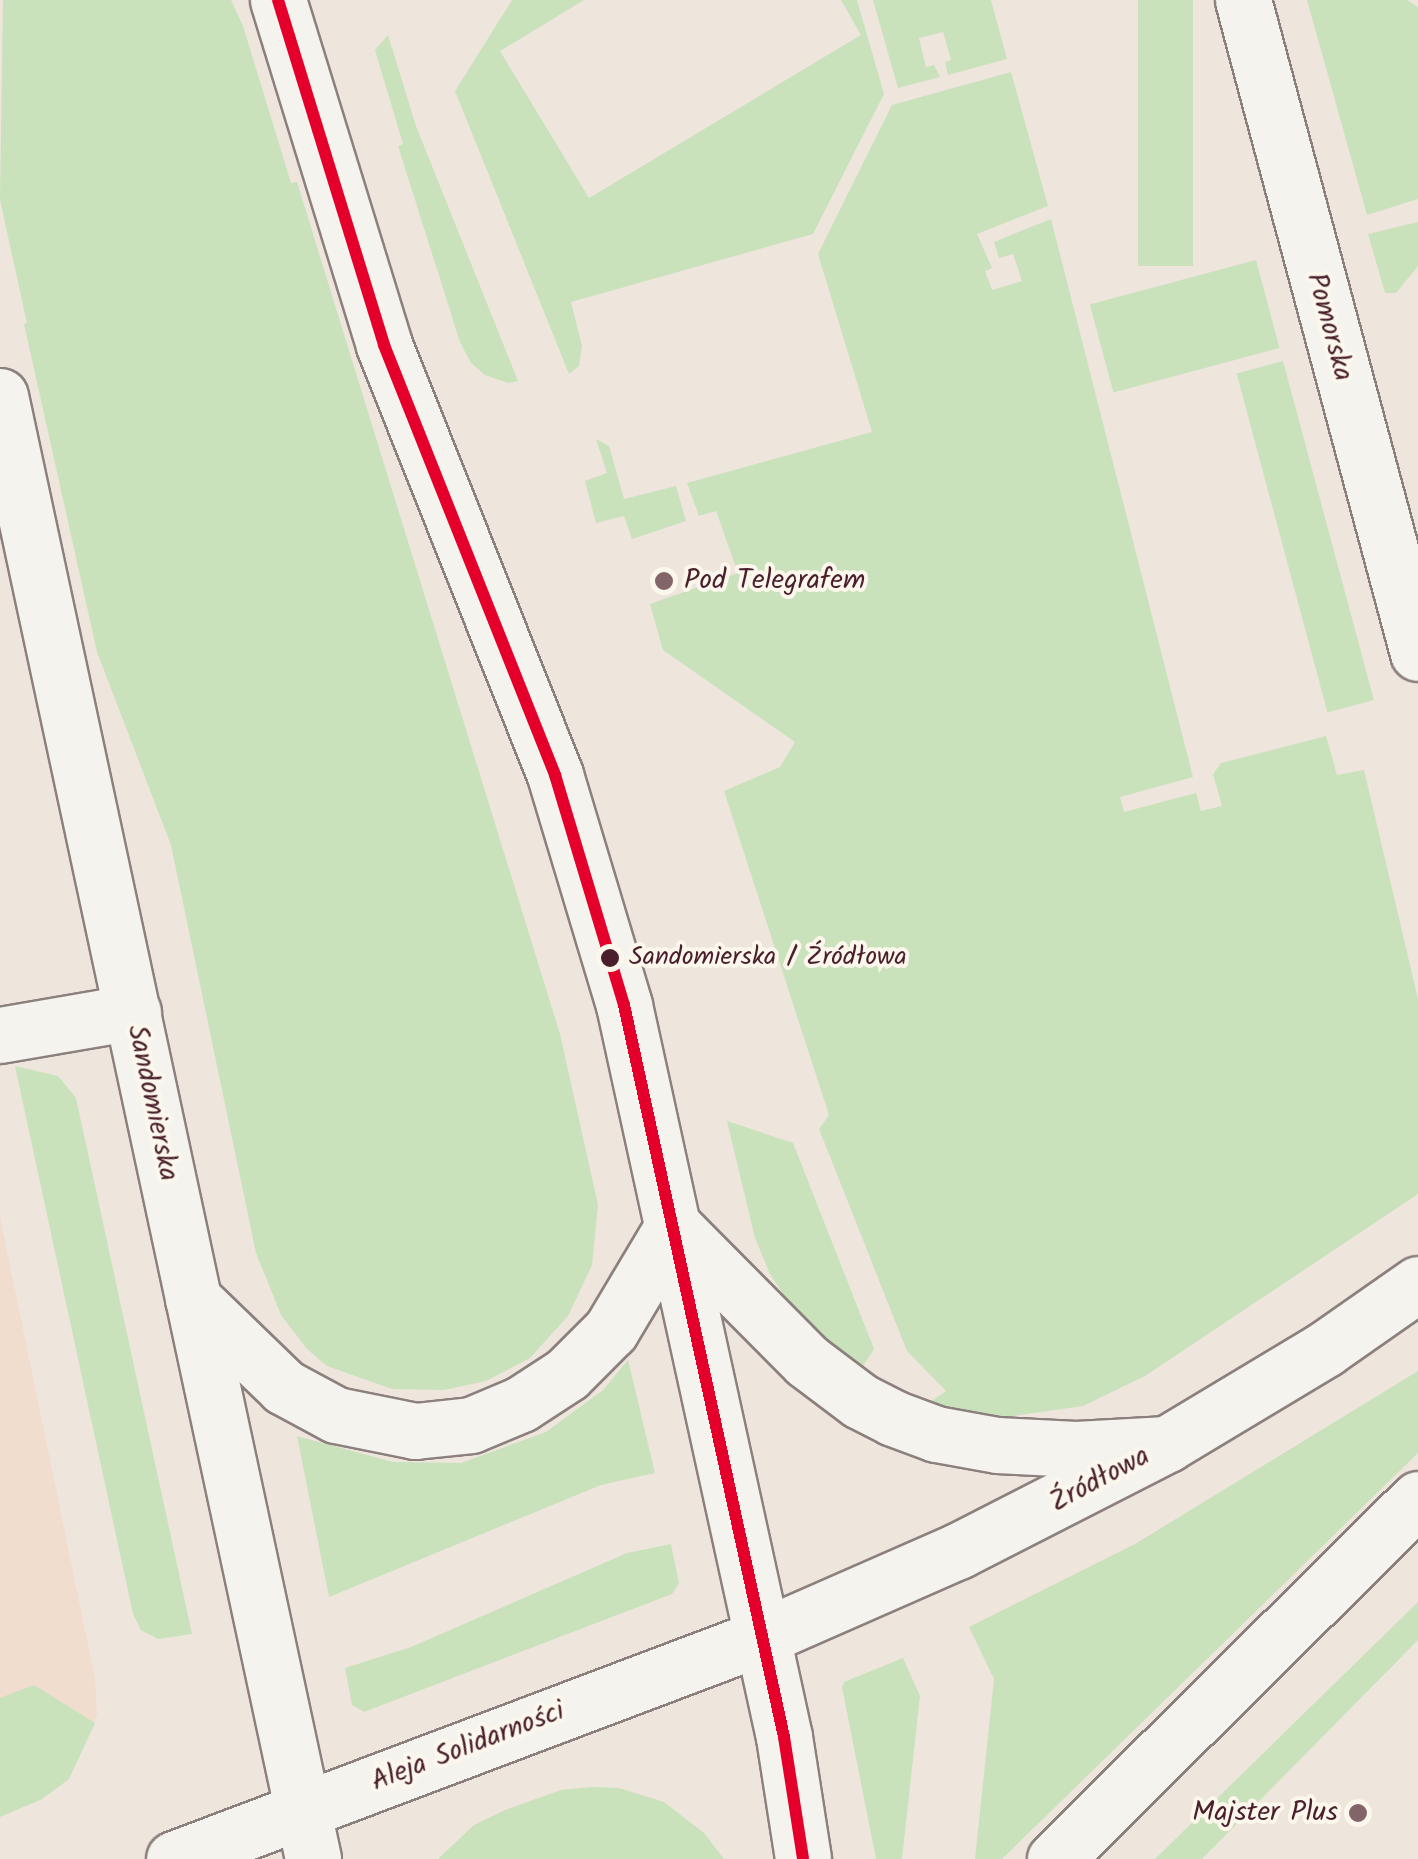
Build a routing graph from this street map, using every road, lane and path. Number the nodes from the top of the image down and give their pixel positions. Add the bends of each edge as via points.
1 (278, 0) edge
2 (1243, 0) edge
3 (0, 396) edge
4 (1418, 654) edge
5 (133, 1012) junction
6 (0, 1035) edge
7 (673, 1226) junction
8 (1418, 1284) edge
9 (193, 1299) junction
10 (1167, 1444) junction
11 (1418, 1499) edge
12 (762, 1637) junction
13 (308, 1834) edge
14 (174, 1859) edge
15 (803, 1859) edge
16 (1055, 1859) edge

1 - 7 street via 384,345 555,775 624,1004
2 - 4 street, Pomorska
3 - 5 street, Sandomierska
5 - 6 street
5 - 9 street, Sandomierska
7 - 9 street via 611,1330 568,1374 472,1425 415,1431 336,1416 284,1387
7 - 10 street via 806,1361 893,1418 996,1444
7 - 12 street
8 - 10 street, Źródłowa
9 - 13 street, Sandomierska
10 - 12 street, Źródłowa via 1010,1526
11 - 16 street
12 - 13 street, Aleja Solidarności
12 - 15 street
13 - 14 street, Aleja Solidarności

